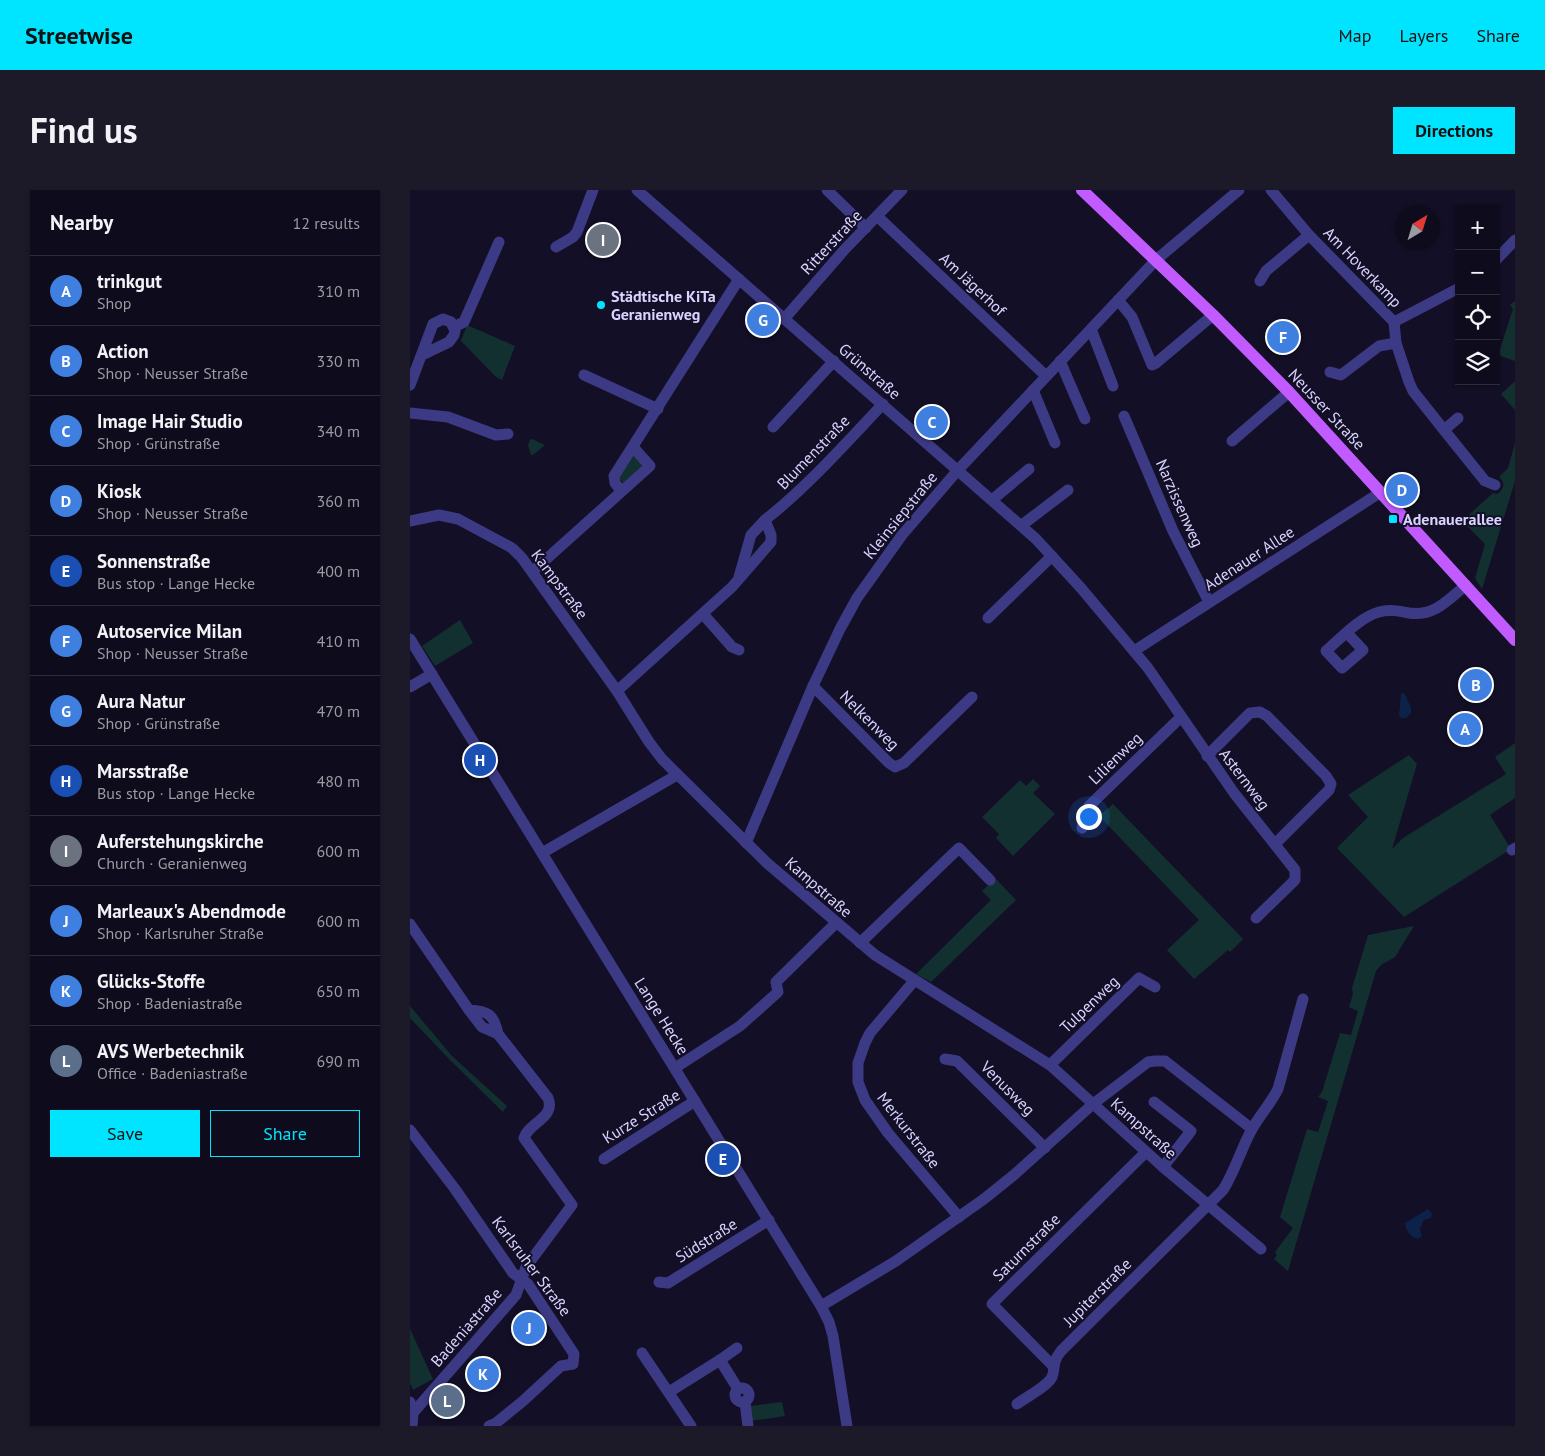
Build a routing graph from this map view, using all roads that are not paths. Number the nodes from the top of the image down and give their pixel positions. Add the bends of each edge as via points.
1 (593, 190) edge
2 (637, 190) edge
3 (828, 190) edge
4 (902, 190) edge
5 (1082, 190) edge
6 (1239, 190) edge
7 (1271, 190) edge
8 (877, 216) junction
9 (866, 228) junction
10 (1309, 235) junction
11 (1515, 240) edge
12 (499, 242) dead end
13 (556, 247) dead end
14 (1500, 256) edge
15 (1156, 260) junction
16 (739, 279) junction
17 (1260, 281) dead end
18 (1455, 290) edge
19 (1118, 300) junction
20 (1213, 314) junction
21 (784, 318) junction
22 (1394, 322) junction
23 (454, 327) junction
24 (1091, 329) junction
25 (1396, 343) junction
26 (422, 355) junction
27 (834, 361) junction
28 (1060, 361) junction
29 (1330, 372) dead end
30 (584, 374) dead end
31 (1046, 376) junction
32 (410, 385) edge
33 (1113, 386) dead end
34 (1033, 390) junction
35 (1289, 392) junction
36 (883, 404) junction
37 (658, 408) junction
38 (410, 413) edge
39 (1124, 416) dead end
40 (1458, 418) dead end
41 (1085, 419) dead end
42 (773, 426) dead end
43 (1444, 430) junction
44 (508, 434) dead end
45 (1232, 441) dead end
46 (1055, 444) dead end
47 (633, 447) junction
48 (1029, 469) dead end
49 (958, 470) junction
50 (1496, 485) dead end
51 (1068, 490) dead end
52 (621, 491) junction
53 (1381, 492) junction
54 (992, 500) junction
55 (410, 508) edge
56 (765, 520) junction
57 (411, 521) edge
58 (1022, 525) junction
59 (1052, 556) junction
60 (533, 571) junction
61 (738, 581) junction
62 (1466, 585) junction
63 (1209, 602) junction
64 (703, 614) junction
65 (988, 618) dead end
66 (1348, 633) dead end
67 (410, 639) edge
68 (1515, 640) edge
69 (739, 650) dead end
70 (1134, 651) junction
71 (432, 674) junction
72 (813, 686) junction
73 (410, 687) edge
74 (617, 691) junction
75 (972, 697) dead end
76 (1181, 717) junction
77 (1207, 756) junction
78 (677, 774) junction
79 (1082, 828) dead end
80 (746, 843) junction
81 (1275, 844) junction
82 (542, 853) junction
83 (990, 880) dead end
84 (1256, 918) dead end
85 (410, 924) edge
86 (836, 924) junction
87 (860, 943) junction
88 (914, 981) junction
89 (1155, 987) dead end
90 (1303, 999) dead end
91 (944, 1059) dead end
92 (1050, 1065) junction
93 (675, 1068) junction
94 (695, 1101) junction
95 (1154, 1102) dead end
96 (1094, 1104) junction
97 (1252, 1129) junction
98 (410, 1130) edge
99 (1045, 1148) junction
100 (1146, 1152) junction
101 (604, 1159) dead end
102 (1163, 1167) junction
103 (1209, 1206) junction
104 (959, 1217) junction
105 (769, 1220) junction
106 (1261, 1249) dead end
107 (522, 1279) junction
108 (660, 1282) dead end
109 (822, 1306) junction
110 (737, 1348) dead end
111 (642, 1353) dead end
112 (720, 1360) junction
113 (1053, 1366) junction
114 (669, 1392) junction
115 (1017, 1404) dead end
116 (411, 1410) edge
117 (412, 1426) edge
118 (489, 1426) edge
119 (691, 1426) edge
120 (748, 1426) edge
121 (847, 1426) edge

1 - 13 street via 577,232
2 - 16 street, Grünstraße
3 - 9 street
4 - 8 street, Ritterstraße
5 - 15 main road, Neusser Straße
6 - 15 street, Kleinsiepstraße
7 - 10 street, Am Hoverkamp
8 - 9 street, Ritterstraße
8 - 31 street, Am Jägerhof
9 - 21 street, Ritterstraße
10 - 17 street, Am Hoverkamp via 1266,271
10 - 22 street, Am Hoverkamp
11 - 14 street
12 - 23 street via 464,322
15 - 19 street, Kleinsiepstraße
15 - 20 main road, Neusser Straße
16 - 21 street, Grünstraße
16 - 37 street
18 - 22 street, Am Hoverkamp
19 - 20 street via 1132,317 1152,365
19 - 24 street, Kleinsiepstraße
20 - 35 main road, Neusser Straße
21 - 27 street, Grünstraße
22 - 25 street, Am Hoverkamp
23 - 26 street via 454,335 449,342
23 - 26 street via 445,320 434,322
24 - 28 street, Kleinsiepstraße
24 - 33 street
25 - 29 street via 1379,346 1341,376
25 - 43 street, Am Hoverkamp via 1413,391
26 - 32 street
27 - 36 street, Grünstraße
27 - 42 street
28 - 31 street, Kleinsiepstraße
28 - 41 street
30 - 37 street
31 - 34 street, Kleinsiepstraße
34 - 46 street
34 - 49 street, Kleinsiepstraße
35 - 45 street
35 - 53 main road, Neusser Straße
36 - 49 street, Grünstraße
36 - 56 street, Blumenstraße via 810,482
37 - 47 street
38 - 44 street via 448,417 496,435
39 - 63 street, Narzissenweg via 1173,531
40 - 43 street
43 - 50 street, Am Hoverkamp via 1484,481
47 - 52 street via 614,476
47 - 52 street via 650,466
48 - 54 street
49 - 54 street, Grünstraße
49 - 72 street, Kleinsiepstraße via 902,535 867,584 840,629
51 - 58 street
52 - 60 street
53 - 62 main road, Neusser Straße
53 - 63 street, Adenauer Allee
54 - 58 street, Grünstraße
55 - 57 street
56 - 61 street, Blumenstraße via 751,535
56 - 61 street via 771,542
57 - 60 street, Kampstraße via 439,515 458,519 512,548
58 - 59 street, Grünstraße
59 - 65 street
59 - 70 street, Grünstraße
60 - 74 street, Kampstraße
61 - 64 street
62 - 66 street via 1432,611 1414,614 1394,610 1377,612
62 - 68 main road, Neusser Straße
63 - 70 street, Adenauer Allee
64 - 69 street
64 - 74 street
67 - 71 street, Lange Hecke
70 - 76 street, Asternweg
71 - 73 street
71 - 82 street, Lange Hecke
72 - 75 street, Nelkenweg via 895,767
72 - 80 street, Kleinsiepstraße
74 - 78 street, Kampstraße via 649,742
76 - 77 street, Asternweg
76 - 79 street, Lilienweg via 1089,806
77 - 81 street, Asternweg
77 - 81 street via 1255,711 1267,716 1326,776 1331,784 1329,790
78 - 80 street, Kampstraße
78 - 82 street
80 - 86 street, Kampstraße
81 - 84 street, Asternweg via 1295,870 1295,880
82 - 93 street, Lange Hecke
83 - 87 street via 959,848
85 - 107 street, Badeniastraße via 469,1010 488,1013 498,1034 549,1102 548,1112 527,1131 524,1138 572,1205 526,1268
86 - 87 street, Kampstraße
86 - 93 street via 776,982 778,992 749,1019
87 - 88 street, Kampstraße
88 - 92 street, Kampstraße
88 - 104 street, Merkurstraße via 868,1038 858,1063 858,1082 882,1126
89 - 92 street, Tulpenweg via 1139,978
90 - 97 street, Jupiterstraße via 1278,1089
91 - 99 street, Venusweg via 957,1061
92 - 96 street, Kampstraße
93 - 94 street, Lange Hecke
94 - 101 street, Kurze Straße
94 - 105 street, Lange Hecke
95 - 102 street via 1190,1131
96 - 97 street via 1148,1062 1165,1062
96 - 99 street
96 - 100 street, Kampstraße
97 - 103 street, Jupiterstraße via 1228,1181
98 - 107 street, Karlsruher Straße via 513,1273
99 - 104 street
100 - 102 street, Kampstraße
100 - 113 street, Saturnstraße via 992,1304
102 - 103 street, Kampstraße
103 - 106 street, Kampstraße
103 - 113 street, Jupiterstraße via 1061,1351
104 - 109 street via 896,1261
105 - 108 street, Südstraße via 668,1283
105 - 109 street, Lange Hecke
107 - 116 street, Badeniastraße via 516,1295
107 - 118 street, Karlsruher Straße via 574,1354 573,1364 562,1366 503,1418
109 - 121 street, Lange Hecke via 833,1336
110 - 112 street
111 - 114 street
112 - 114 street
112 - 120 street via 738,1389 736,1397 745,1402
113 - 115 street, Jupiterstraße via 1053,1374 1047,1383
114 - 119 street
116 - 117 street

